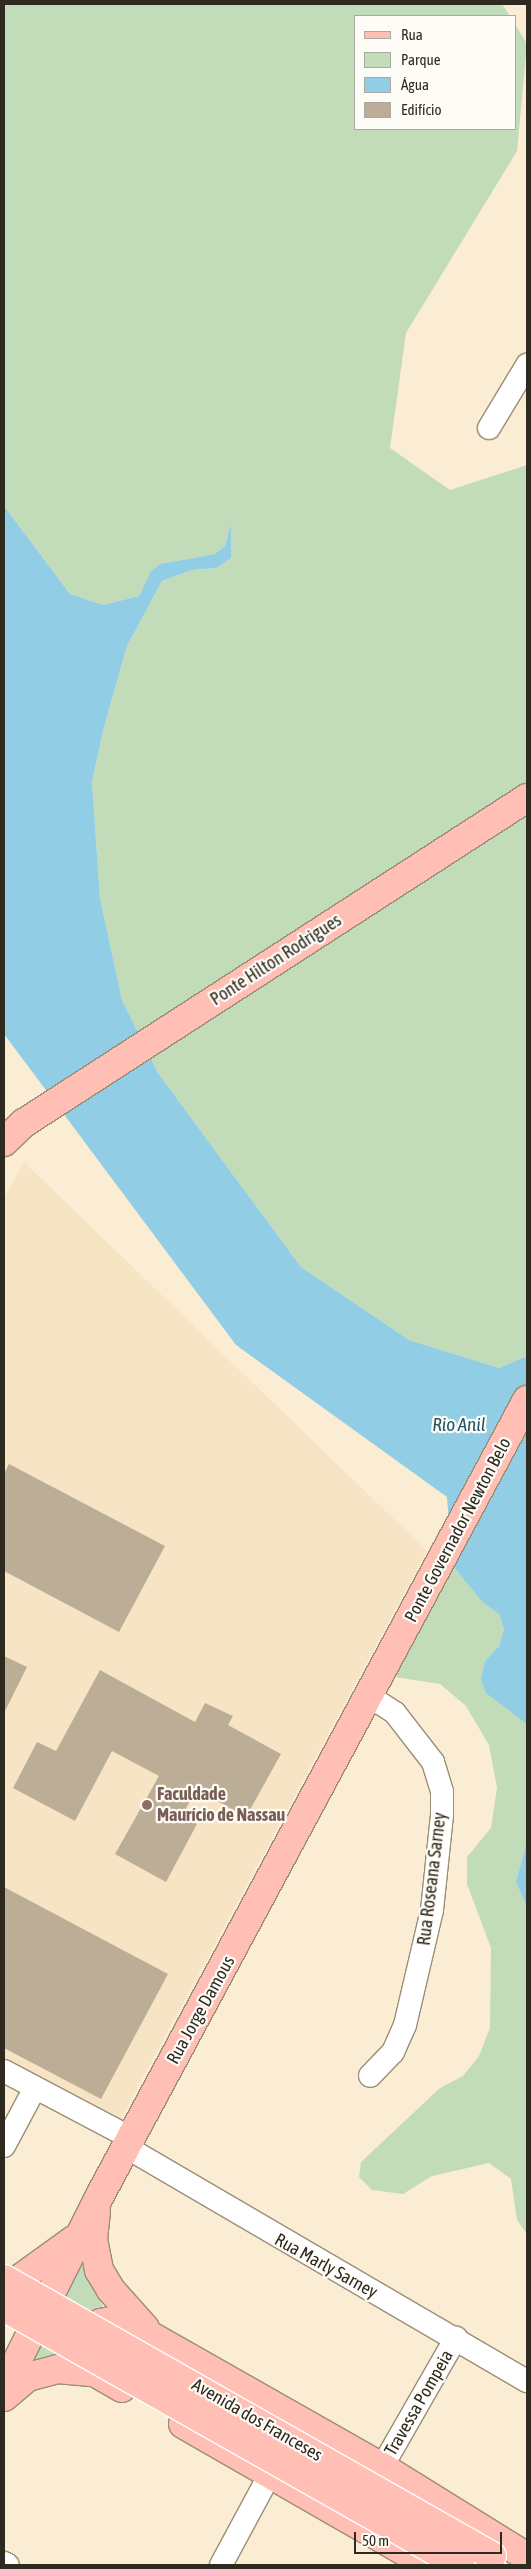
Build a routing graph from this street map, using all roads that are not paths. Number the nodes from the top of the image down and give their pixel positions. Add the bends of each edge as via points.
1 (527, 366) edge
2 (489, 428) dead end
3 (527, 798) edge
4 (4, 1142) edge
5 (527, 1400) edge
6 (402, 1634) joint
7 (369, 1696) junction
8 (4, 2071) edge
9 (370, 2076) dead end
10 (35, 2088) junction
11 (128, 2143) junction
12 (4, 2146) edge
13 (98, 2199) junction
14 (78, 2237) junction
15 (4, 2279) edge
16 (4, 2290) edge
17 (4, 2307) edge
18 (155, 2338) junction
19 (456, 2338) junction
20 (100, 2375) junction
21 (527, 2381) edge
22 (4, 2387) edge
23 (4, 2396) edge
24 (382, 2467) junction
25 (270, 2474) junction
26 (527, 2556) edge
27 (501, 2560) edge
28 (4, 2563) edge
29 (8, 2565) edge
30 (221, 2565) edge
31 (428, 2565) edge
32 (460, 2565) edge

1 - 2 street
3 - 4 main road, Ponte Hilton Rodrigues via 24,1123
5 - 6 main road, Ponte Governador Newton Belo
6 - 7 main road, Rua Jorge Damous
7 - 9 street, Rua Roseana Sarney via 395,1713 433,1762 442,1792 432,1910 406,2025 393,2052
7 - 11 main road, Rua Jorge Damous
8 - 10 street, Rua Marly Sarney
10 - 11 street, Rua Marly Sarney
10 - 12 street
11 - 13 main road, Rua Jorge Damous
11 - 19 street, Rua Marly Sarney via 254,2226
13 - 14 main road, Rua Jorge Damous
13 - 18 main road via 93,2239 99,2270 115,2295
14 - 16 main road
14 - 22 main road, Rua Jorge Damous
15 - 27 main road, Avenida dos Franceses, bridge
17 - 32 main road, Avenida dos Franceses, bridge
18 - 20 main road via 119,2321 101,2323 90,2336 86,2350
18 - 24 main road
19 - 21 street, Rua Marly Sarney
19 - 24 street, Travessa Pompeia
20 - 23 main road via 79,2369 47,2371 21,2382
20 - 25 main road
24 - 26 main road
25 - 30 street
25 - 31 main road
28 - 29 street

